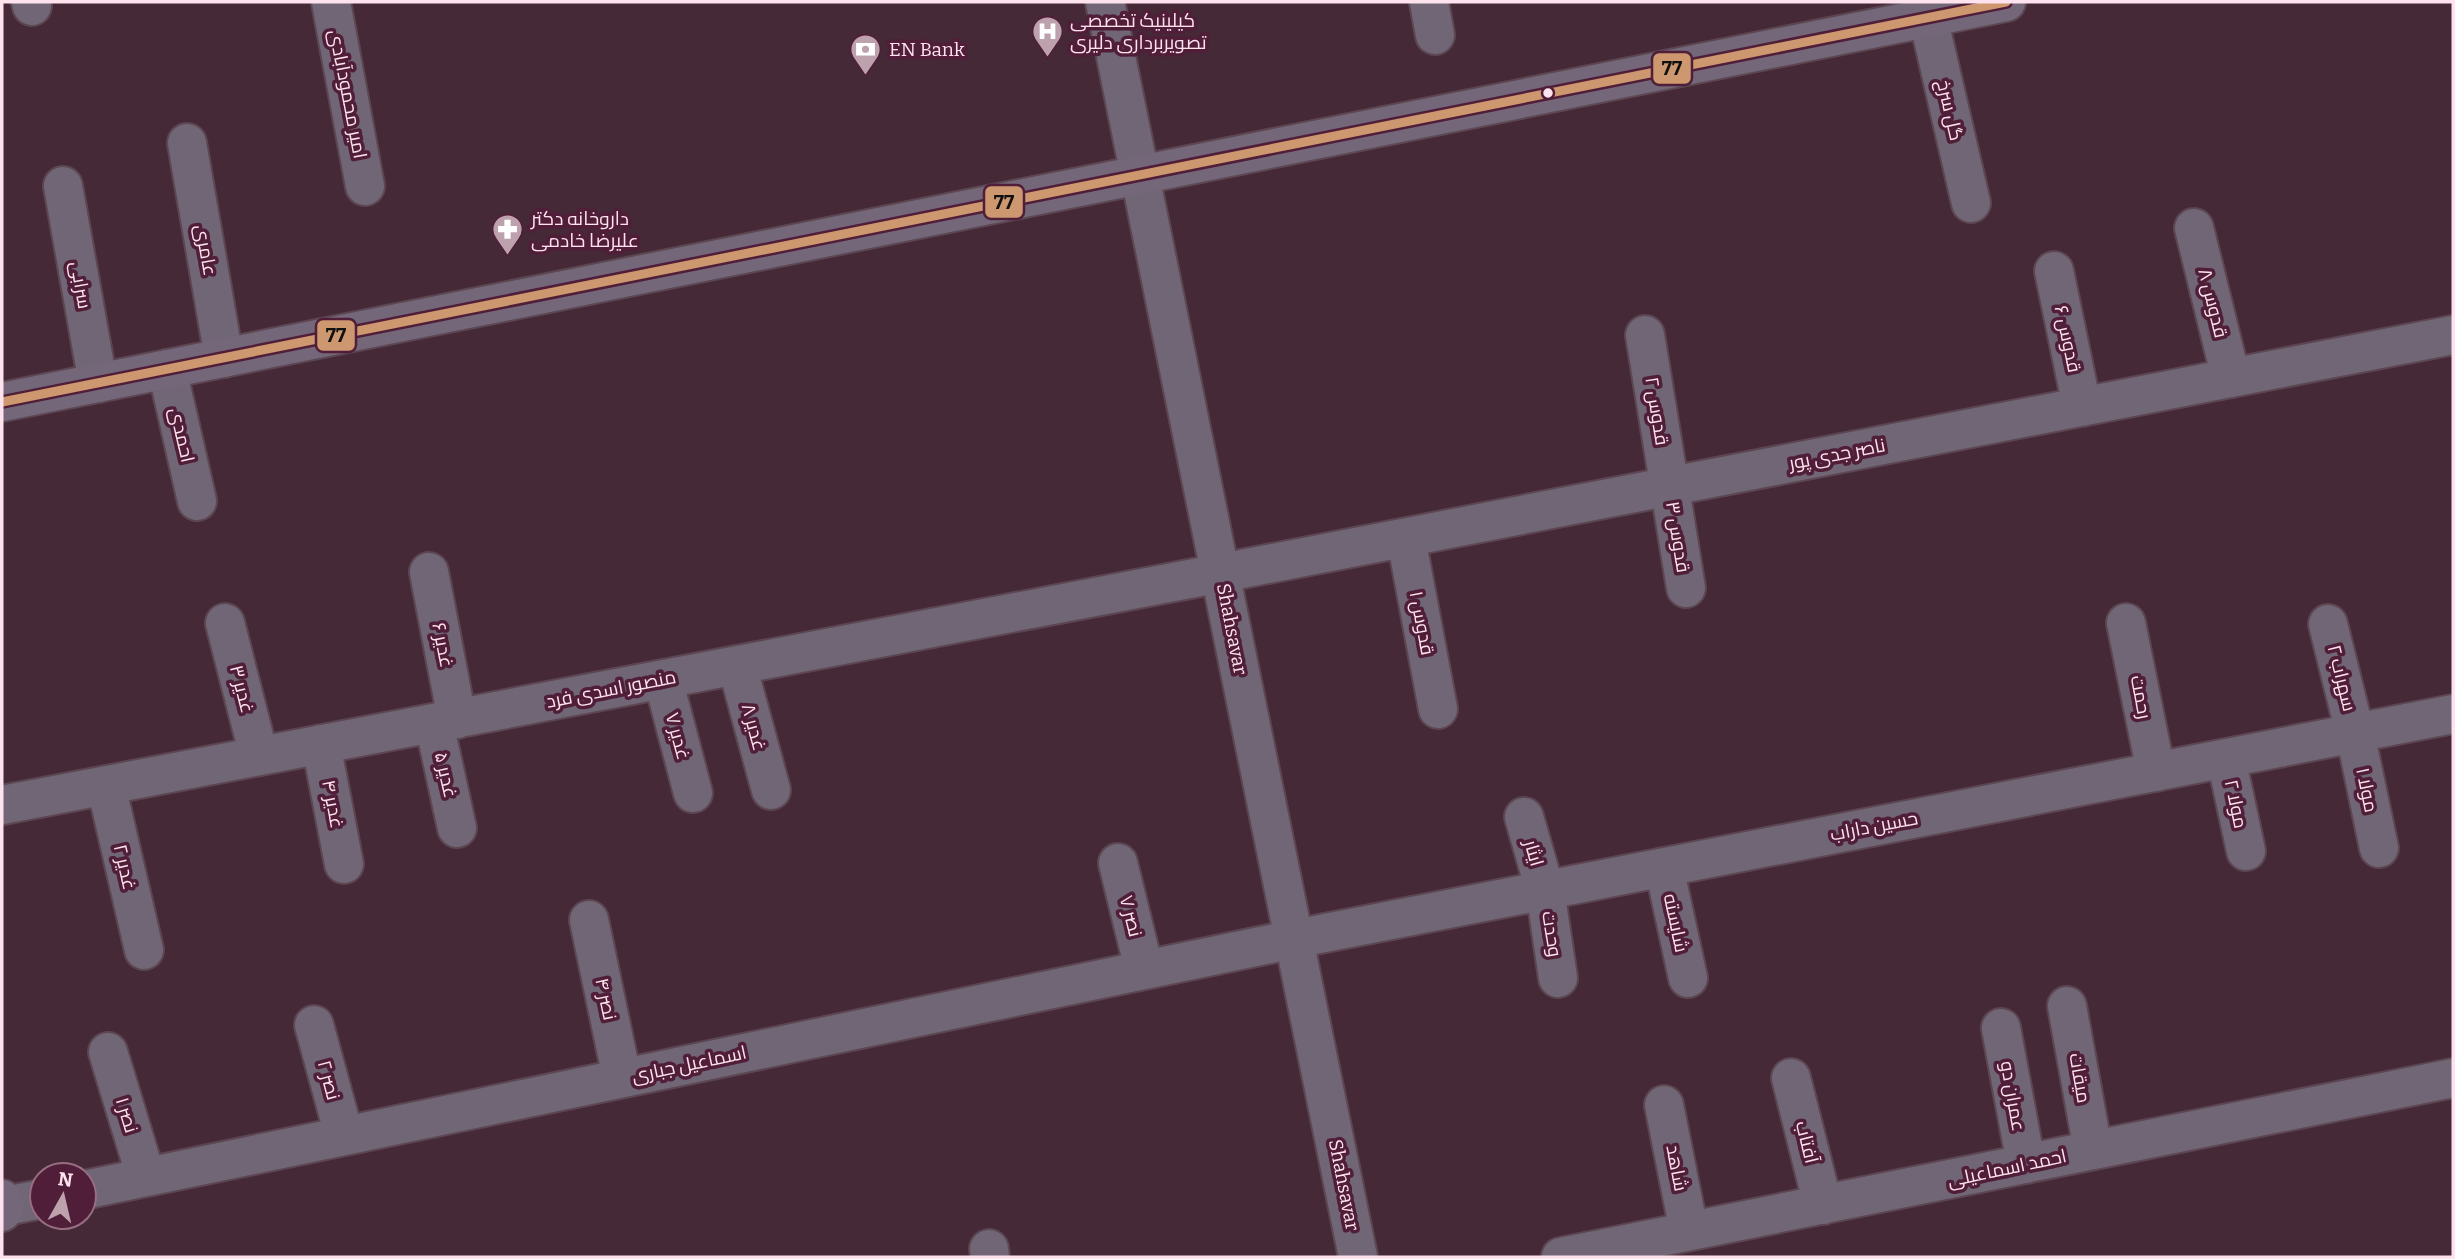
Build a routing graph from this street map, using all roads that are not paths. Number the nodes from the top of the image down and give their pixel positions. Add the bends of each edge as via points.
1 (331, 2) edge
2 (1105, 2) edge
3 (2006, 2) edge
4 (1928, 17) junction
5 (187, 143) dead end
6 (1140, 175) junction
7 (63, 186) dead end
8 (365, 186) dead end
9 (1971, 203) dead end
10 (2194, 228) dead end
11 (2054, 271) dead end
12 (1645, 335) dead end
13 (2453, 335) edge
14 (224, 358) junction
15 (167, 369) junction
16 (2231, 378) junction
17 (98, 383) junction
18 (2, 402) edge
19 (2082, 407) junction
20 (1670, 486) junction
21 (197, 501) dead end
22 (1406, 538) junction
23 (429, 572) dead end
24 (1221, 573) junction
25 (1686, 588) dead end
26 (225, 623) dead end
27 (2126, 623) dead end
28 (2328, 624) dead end
29 (737, 665) junction
30 (663, 679) junction
31 (1438, 709) dead end
32 (2453, 714) edge
33 (445, 721) junction
34 (2355, 733) junction
35 (321, 744) junction
36 (259, 756) junction
37 (2226, 758) junction
38 (2156, 772) junction
39 (106, 785) junction
40 (771, 790) dead end
41 (693, 793) dead end
42 (2, 805) edge
43 (1524, 817) dead end
44 (457, 828) dead end
45 (2379, 848) dead end
46 (2246, 851) dead end
47 (1118, 863) dead end
48 (344, 864) dead end
49 (1664, 867) junction
50 (1545, 890) junction
51 (589, 920) dead end
52 (1294, 939) junction
53 (144, 950) dead end
54 (1144, 970) junction
55 (1558, 978) dead end
56 (1688, 978) dead end
57 (2067, 1006) dead end
58 (314, 1025) dead end
59 (2001, 1028) dead end
60 (107, 1052) dead end
61 (622, 1077) junction
62 (1791, 1078) dead end
63 (2453, 1078) edge
64 (1664, 1105) dead end
65 (344, 1135) junction
66 (2093, 1150) junction
67 (2026, 1164) junction
68 (146, 1177) junction
69 (98, 1187) edge
70 (28, 1202) edge
71 (1823, 1205) junction
72 (3, 1206) edge
73 (1689, 1231) junction
74 (1358, 1257) edge
75 (1561, 1257) edge

1 - 8 street, امیر محمودآبادی
2 - 6 street, Shahsavar
3 - 4 main road
4 - 6 main road
4 - 9 street, گل سرخ
5 - 14 street, عامری
6 - 14 main road
6 - 24 street, Shahsavar
7 - 17 street, سرابی
10 - 16 street, قدوس ۸
11 - 19 street, قدوس ۶
12 - 20 street, قدوس ۲
13 - 16 street, ناصر جدی پور
14 - 15 main road
15 - 17 main road
15 - 21 street, احمدی
16 - 19 street, ناصر جدی پور
17 - 18 main road
19 - 20 street, ناصر جدی پور
20 - 22 street, ناصر جدی پور
20 - 25 street, قدوس ۳
22 - 24 street, ناصر جدی پور
22 - 31 street, قدوس ۱
23 - 33 street, غدیر ۶
24 - 29 street, منصور اسدی فرد
24 - 52 street, Shahsavar
26 - 36 street, غدیر ۳
27 - 38 street, رحمت
28 - 34 street, سهراب ۲
29 - 30 street, منصور اسدی فرد
29 - 40 street, غدیر ۸
30 - 33 street, منصور اسدی فرد
30 - 41 street, غدیر ۷
32 - 34 street, حسین داراب
33 - 35 street, منصور اسدی فرد
33 - 44 street, غدیر ۵
34 - 37 street, حسین داراب
34 - 45 street, مولا ۱
35 - 36 street, منصور اسدی فرد
35 - 48 street, غدیر ۴
36 - 39 street, منصور اسدی فرد
37 - 38 street, حسین داراب
37 - 46 street, مولا ۲
38 - 49 street, حسین داراب
39 - 42 street, منصور اسدی فرد
39 - 53 street, غدیر ۲
43 - 50 street, ایثار
47 - 54 street, نصر ۷
49 - 50 street, حسین داراب
49 - 56 street, شایسته
50 - 52 street, حسین داراب
50 - 55 street, وحدت
51 - 61 street, نصر ۴
52 - 54 street, اسماعیل جباری
52 - 74 street, Shahsavar
54 - 61 street, اسماعیل جباری
57 - 66 street, میقات
58 - 65 street, نصر ۲
59 - 67 street, عمران دو
60 - 68 street, نصر ۱
61 - 65 street, اسماعیل جباری
62 - 71 street, آفتاب
63 - 66 street, احمد اسماعیلی
64 - 73 street, شاهد
65 - 68 street, اسماعیل جباری
66 - 67 street, احمد اسماعیلی
67 - 71 street, احمد اسماعیلی
68 - 69 street, اسماعیل جباری
70 - 72 street
71 - 73 street, احمد اسماعیلی
73 - 75 street, احمد اسماعیلی

